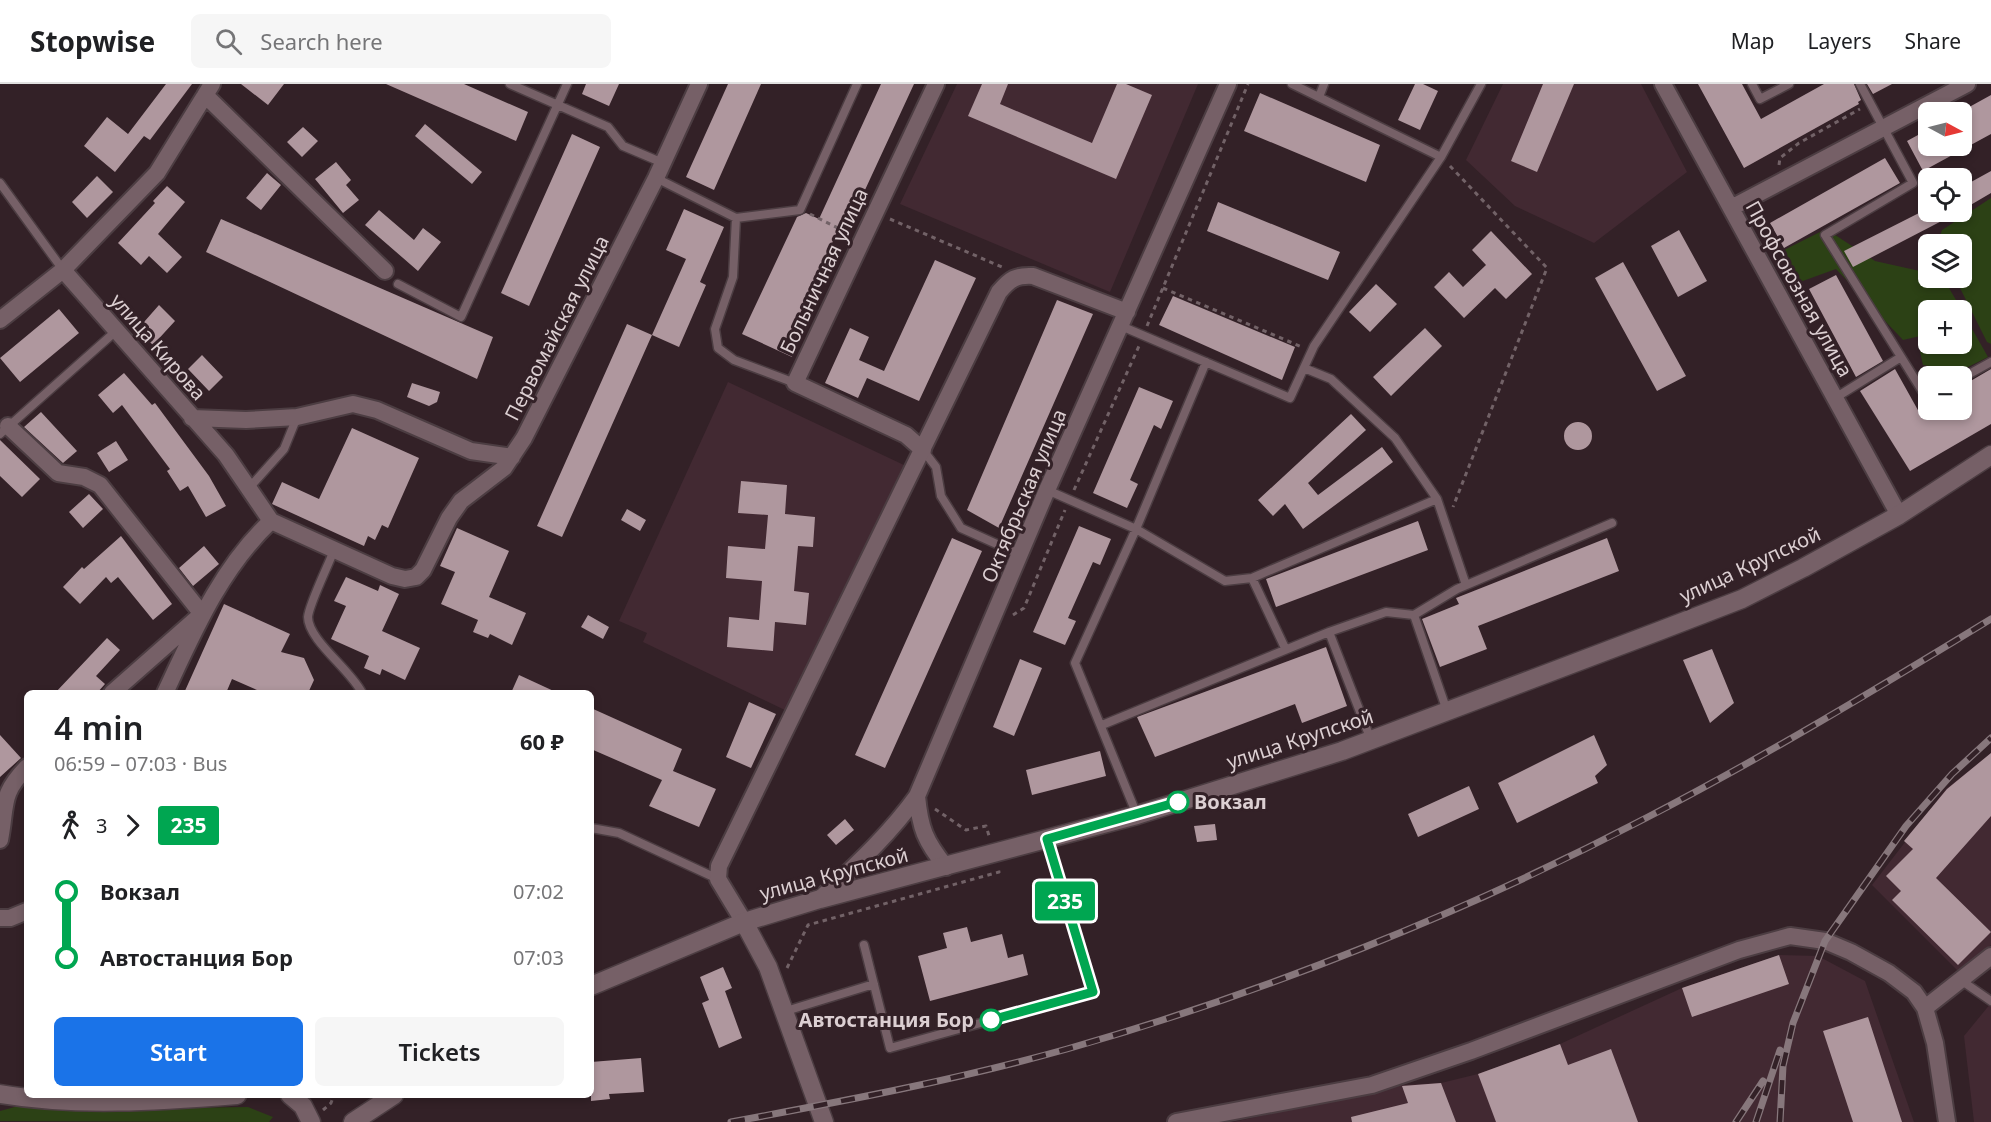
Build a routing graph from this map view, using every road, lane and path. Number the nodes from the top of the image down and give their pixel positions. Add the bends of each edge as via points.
1 (510, 84) edge
2 (567, 84) edge
3 (699, 84) edge
4 (856, 84) edge
5 (936, 84) edge
6 (1228, 84) edge
7 (1248, 84) edge
8 (1292, 84) edge
9 (1324, 84) edge
10 (1481, 84) edge
11 (1663, 84) edge
12 (1752, 84) edge
13 (1789, 84) edge
14 (1860, 84) edge
15 (1967, 84) edge
16 (209, 90) edge
17 (1319, 97) junction
18 (1868, 98) junction
19 (557, 103) junction
20 (1884, 128) junction
21 (1441, 157) junction
22 (663, 163) junction
23 (656, 178) junction
24 (0, 183) edge
25 (1774, 186) junction
26 (1731, 208) junction
27 (800, 210) junction
28 (875, 213) junction
29 (736, 218) junction
30 (862, 240) junction
31 (63, 270) junction
32 (385, 271) dead end
33 (1020, 275) junction
34 (398, 284) dead end
35 (1163, 288) junction
36 (1124, 319) junction
37 (0, 320) edge
38 (116, 331) junction
39 (1144, 335) junction
40 (1311, 351) junction
41 (1901, 357) junction
42 (1206, 362) junction
43 (1991, 362) edge
44 (1304, 368) junction
45 (1972, 372) edge
46 (795, 383) junction
47 (1918, 384) edge
48 (1835, 398) junction
49 (297, 417) junction
50 (192, 418) junction
51 (4, 430) edge
52 (923, 450) junction
53 (1991, 455) edge
54 (512, 457) junction
55 (250, 487) junction
56 (1047, 490) junction
57 (1437, 499) junction
58 (1070, 500) junction
59 (1899, 515) junction
60 (271, 521) junction
61 (1447, 523) junction
62 (1612, 523) dead end
63 (1136, 529) junction
64 (334, 550) junction
65 (1022, 555) junction
66 (1252, 578) junction
67 (1466, 585) junction
68 (202, 615) junction
69 (1414, 615) junction
70 (1010, 624) dead end
71 (1329, 632) junction
72 (1285, 648) junction
73 (115, 690) edge
74 (166, 690) edge
75 (360, 690) edge
76 (1447, 711) junction
77 (1102, 725) junction
78 (1371, 740) junction
79 (24, 770) edge
80 (2, 791) edge
81 (925, 799) junction
82 (1137, 815) junction
83 (594, 829) edge
84 (1047, 839) junction
85 (0, 840) edge
86 (994, 854) junction
87 (946, 867) junction
88 (718, 879) junction
89 (820, 899) junction
90 (24, 912) edge
91 (0, 918) edge
92 (744, 922) junction
93 (864, 945) dead end
94 (1991, 956) edge
95 (786, 969) dead end
96 (1962, 981) junction
97 (874, 984) junction
98 (594, 985) edge
99 (1991, 1001) edge
100 (1925, 1008) junction
101 (786, 1011) junction
102 (0, 1094) edge
103 (158, 1098) edge
104 (294, 1098) edge
105 (370, 1101) edge
106 (311, 1122) edge
107 (353, 1122) edge
108 (824, 1122) edge
109 (1176, 1122) edge
110 (1947, 1122) edge

1 - 19 lane
2 - 19 lane
3 - 22 street, Первомайская улица
4 - 27 lane
5 - 28 street, Больничная улица
6 - 36 street, Октябрьская улица
7 - 35 path
8 - 17 lane
9 - 17 lane
10 - 21 lane
11 - 26 street, Профсоюзная улица
12 - 13 lane via 1760,99
14 - 18 lane
15 - 20 street
16 - 31 street via 157,173
16 - 32 street
17 - 21 lane
18 - 20 lane
18 - 25 path via 1858,112 1799,143 1780,158
19 - 22 lane via 608,127 622,146
19 - 34 lane via 461,317
20 - 25 street
20 - 41 lane via 1913,183 1824,235
21 - 40 lane
21 - 61 path via 1547,268
22 - 23 street, Первомайская улица
23 - 29 lane
23 - 54 street, Первомайская улица
24 - 31 lane
25 - 26 street
26 - 48 street, Профсоюзная улица
27 - 29 lane
27 - 30 path
28 - 30 street, Больничная улица
28 - 33 path
29 - 46 lane via 733,278 715,329 718,348 734,360
30 - 46 street, Больничная улица
31 - 37 street
31 - 38 street, улица Кирова
33 - 36 street via 1033,276
33 - 52 street via 1009,280 999,292
35 - 39 path
35 - 40 path
36 - 39 lane
36 - 56 street, Октябрьская улица
38 - 50 street, улица Кирова
38 - 51 lane
39 - 42 lane
39 - 58 path
40 - 44 lane
41 - 47 lane
41 - 48 lane
42 - 44 lane via 1290,398
42 - 63 lane
43 - 45 lane
44 - 57 lane via 1331,379 1395,438
46 - 52 street, Больничная улица via 906,435
48 - 59 street, Профсоюзная улица
49 - 50 street, улица Кирова
49 - 54 street, улица Кирова via 341,405 366,406 471,451
49 - 55 lane via 284,449
50 - 55 street
51 - 68 street via 58,473 84,477 100,485
52 - 65 lane via 936,467 940,496 961,528
52 - 88 street via 719,866
53 - 59 street, улица Крупской
54 - 64 street, Первомайская улица via 504,468 461,501 416,577 405,579
55 - 60 street
56 - 58 lane
56 - 65 street, Октябрьская улица
57 - 61 lane
57 - 66 lane
58 - 63 lane
58 - 70 path via 1024,608 1014,613
59 - 76 street, улица Крупской via 1742,599
60 - 64 street
60 - 68 street via 233,562
61 - 67 lane
62 - 67 lane
63 - 66 lane via 1225,581
63 - 77 lane via 1075,663
64 - 75 lane via 308,616 313,633
65 - 81 street, Октябрьская улица
66 - 72 lane
67 - 69 lane
68 - 73 street
68 - 74 street
69 - 71 lane via 1386,612
69 - 76 lane
71 - 72 lane
71 - 78 lane
72 - 77 lane
76 - 78 street, улица Крупской
77 - 82 lane
78 - 82 street, улица Крупской
79 - 80 street
80 - 85 street
81 - 86 path via 966,830 986,826
81 - 87 street via 919,822 928,844
81 - 89 street, Октябрьская улица
82 - 84 street, улица Крупской
83 - 88 lane via 619,833
84 - 86 street, улица Крупской
84 - 97 lane via 1093,992 890,1048
86 - 87 street, улица Крупской
86 - 95 path via 999,872 808,925
87 - 89 street, улица Крупской
88 - 92 street
89 - 92 street, улица Крупской
90 - 91 street
92 - 98 street, улица Крупской
92 - 101 street
93 - 97 lane
94 - 96 street
96 - 99 lane
96 - 100 street
97 - 101 lane
100 - 109 street via 1898,979 1861,957 1825,941 1790,936 1739,950 1372,1085
100 - 110 street via 1935,1043
101 - 108 street
102 - 103 street via 35,1100
104 - 106 street
105 - 107 street

